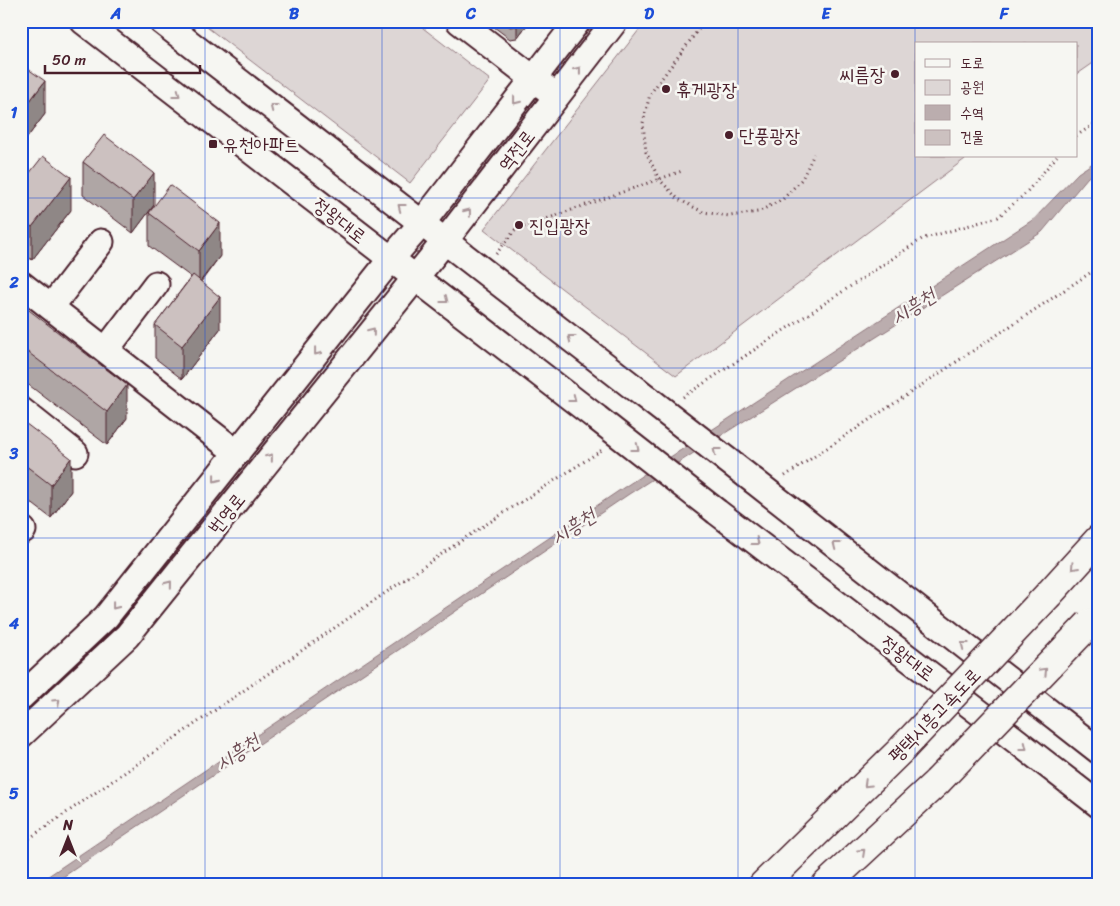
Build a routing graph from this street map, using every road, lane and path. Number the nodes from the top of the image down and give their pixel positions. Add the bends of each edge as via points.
1 (84, 21) edge
2 (161, 21) edge
3 (460, 21) edge
4 (578, 21) edge
5 (615, 21) edge
6 (705, 21) edge
7 (534, 78) junction
8 (557, 96) junction
9 (1099, 121) edge
10 (1078, 135) edge
11 (814, 154) dead end
12 (1055, 158) edge
13 (682, 171) dead end
14 (658, 179) junction
15 (422, 223) junction
16 (445, 241) junction
17 (101, 242) dead end
18 (391, 259) junction
19 (1099, 267) edge
20 (483, 270) junction
21 (415, 278) junction
22 (21, 284) edge
23 (156, 284) dead end
24 (51, 307) junction
25 (106, 350) junction
26 (683, 397) dead end
27 (21, 410) edge
28 (608, 446) dead end
29 (75, 453) dead end
30 (237, 453) junction
31 (760, 485) junction
32 (1099, 539) edge
33 (1094, 618) edge
34 (21, 697) edge
35 (21, 735) edge
36 (1099, 751) edge
37 (1099, 805) edge
38 (21, 844) edge
39 (764, 885) edge
40 (826, 885) edge

1 -> 18 street, 정왕대로
15 -> 2 street
3 - 7 street
4 - 7 street, 역전로
8 -> 5 street, 역전로
6 - 14 path via 650,94 643,123 646,152
7 - 8 street
7 -> 15 street, 역전로
16 -> 8 street, 역전로
9 - 10 path
11 - 14 path via 802,179 783,199 758,212 730,216 703,212 678,199
12 - 26 path via 1025,194 998,217 922,239
13 - 14 path
14 - 20 path via 515,230
15 - 16 street
15 - 18 street, 역전로
16 - 20 street
16 - 21 street, 역전로
17 - 24 street
18 - 21 street, 정왕대로
18 -> 30 street, 번영로
19 - 31 path
31 -> 20 street, bridge
35 -> 21 street, 번영로 via 127,636
21 -> 37 street, 정왕대로, bridge
22 - 24 street
23 - 25 street
24 - 25 street
25 - 30 street
27 - 29 street
28 - 38 path via 465,538
30 -> 34 street, 번영로 via 106,617
36 -> 31 street
32 -> 39 highway, 평택시흥고속도로, bridge via 902,750
40 -> 33 highway, bridge via 937,782

